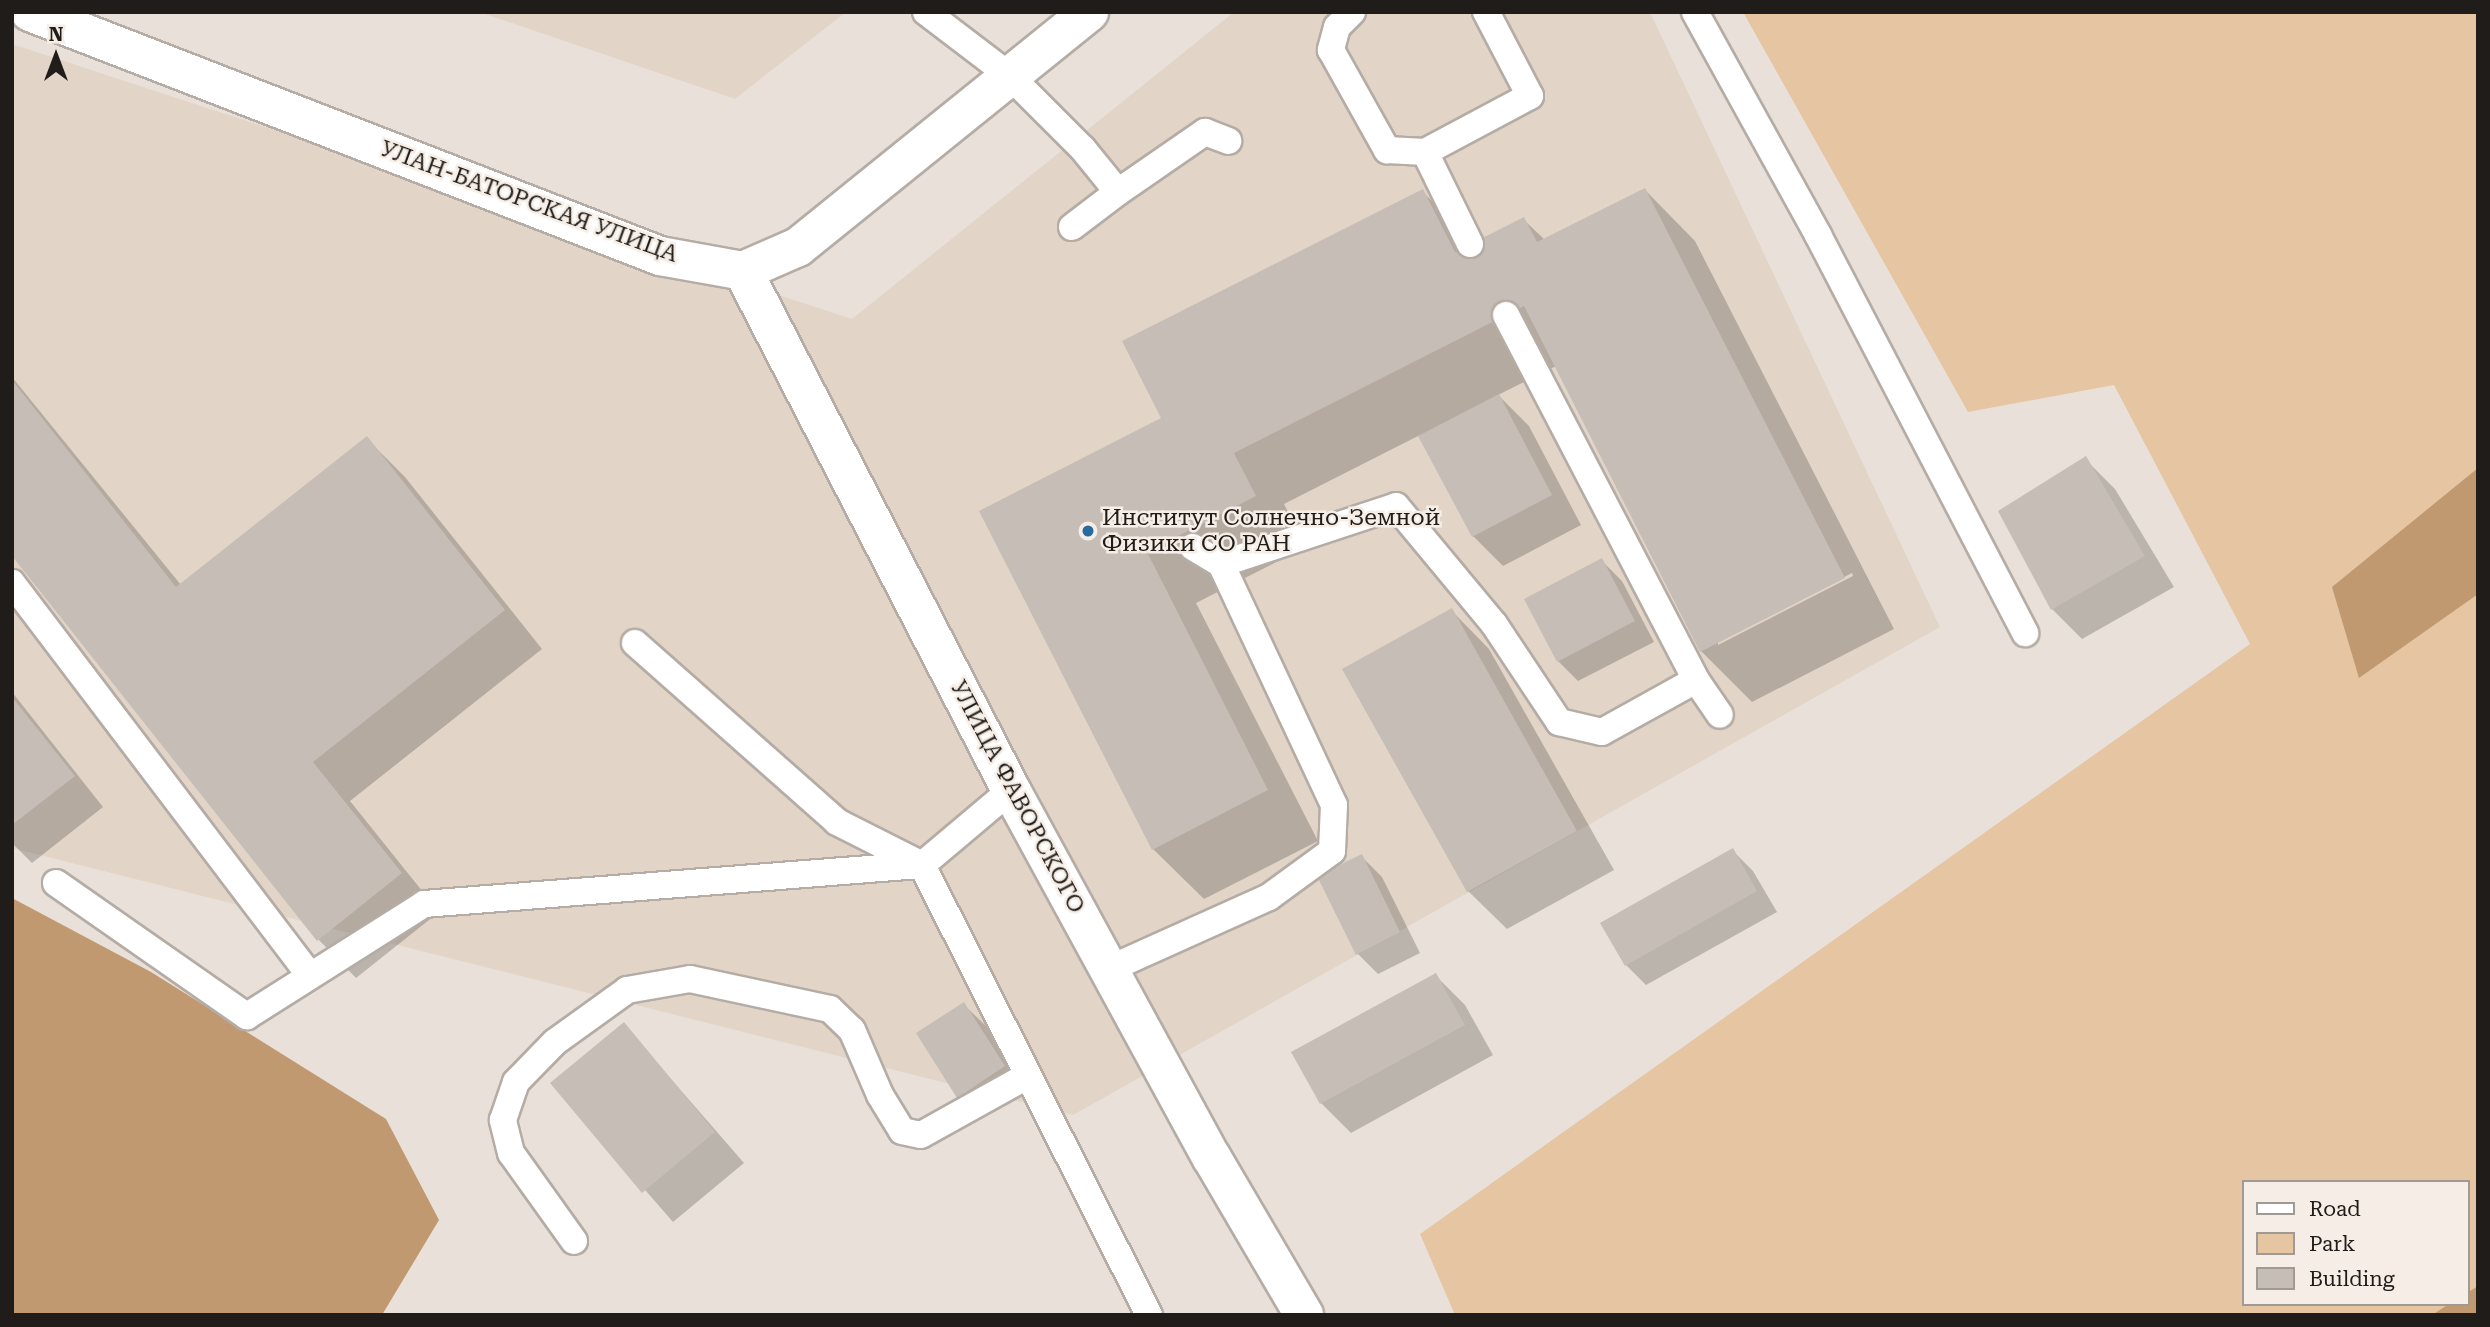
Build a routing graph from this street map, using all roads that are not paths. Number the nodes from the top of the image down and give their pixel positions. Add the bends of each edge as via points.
1 (30, 12) edge
2 (926, 12) edge
3 (1088, 12) edge
4 (1352, 12) edge
5 (1486, 12) edge
6 (1695, 12) edge
7 (1010, 76) junction
8 (1228, 141) dead end
9 (1425, 152) junction
10 (1118, 192) junction
11 (1072, 226) dead end
12 (1470, 244) dead end
13 (743, 271) junction
14 (1506, 315) dead end
15 (1193, 547) dead end
16 (1221, 564) junction
17 (12, 583) edge
18 (2025, 633) dead end
19 (635, 643) dead end
20 (1696, 680) junction
21 (1720, 715) dead end
22 (1011, 790) junction
23 (922, 865) junction
24 (56, 883) dead end
25 (1109, 969) junction
26 (310, 976) junction
27 (1027, 1076) junction
28 (573, 1241) dead end
29 (1149, 1315) edge
30 (1304, 1315) edge

1 - 13 street, УЛАН-БАТОРСКАЯ УЛИЦА via 660,256
2 - 7 lane
3 - 7 street
4 - 9 lane via 1337,27 1331,50 1387,150
5 - 9 lane via 1530,96
6 - 18 lane via 1818,235
7 - 10 lane via 1083,149
7 - 13 street via 798,247
8 - 10 lane via 1205,132
9 - 12 lane
10 - 11 lane
13 - 22 street, УЛИЦА ФАВОРСКОГО
14 - 20 lane
15 - 16 lane
16 - 20 lane via 1396,506 1494,624 1559,722 1602,732
16 - 25 lane via 1334,805 1332,851 1269,897
17 - 26 lane
19 - 23 lane via 837,822
20 - 21 lane
22 - 23 lane
22 - 25 street, УЛИЦА ФАВОРСКОГО
23 - 26 lane via 424,904
23 - 27 lane
24 - 26 lane via 247,1016
25 - 30 street, УЛИЦА ФАВОРСКОГО
27 - 28 lane via 921,1135 902,1131 880,1095 852,1030 830,1009 690,979 626,990 555,1042 516,1082 503,1120 510,1153
27 - 29 lane

